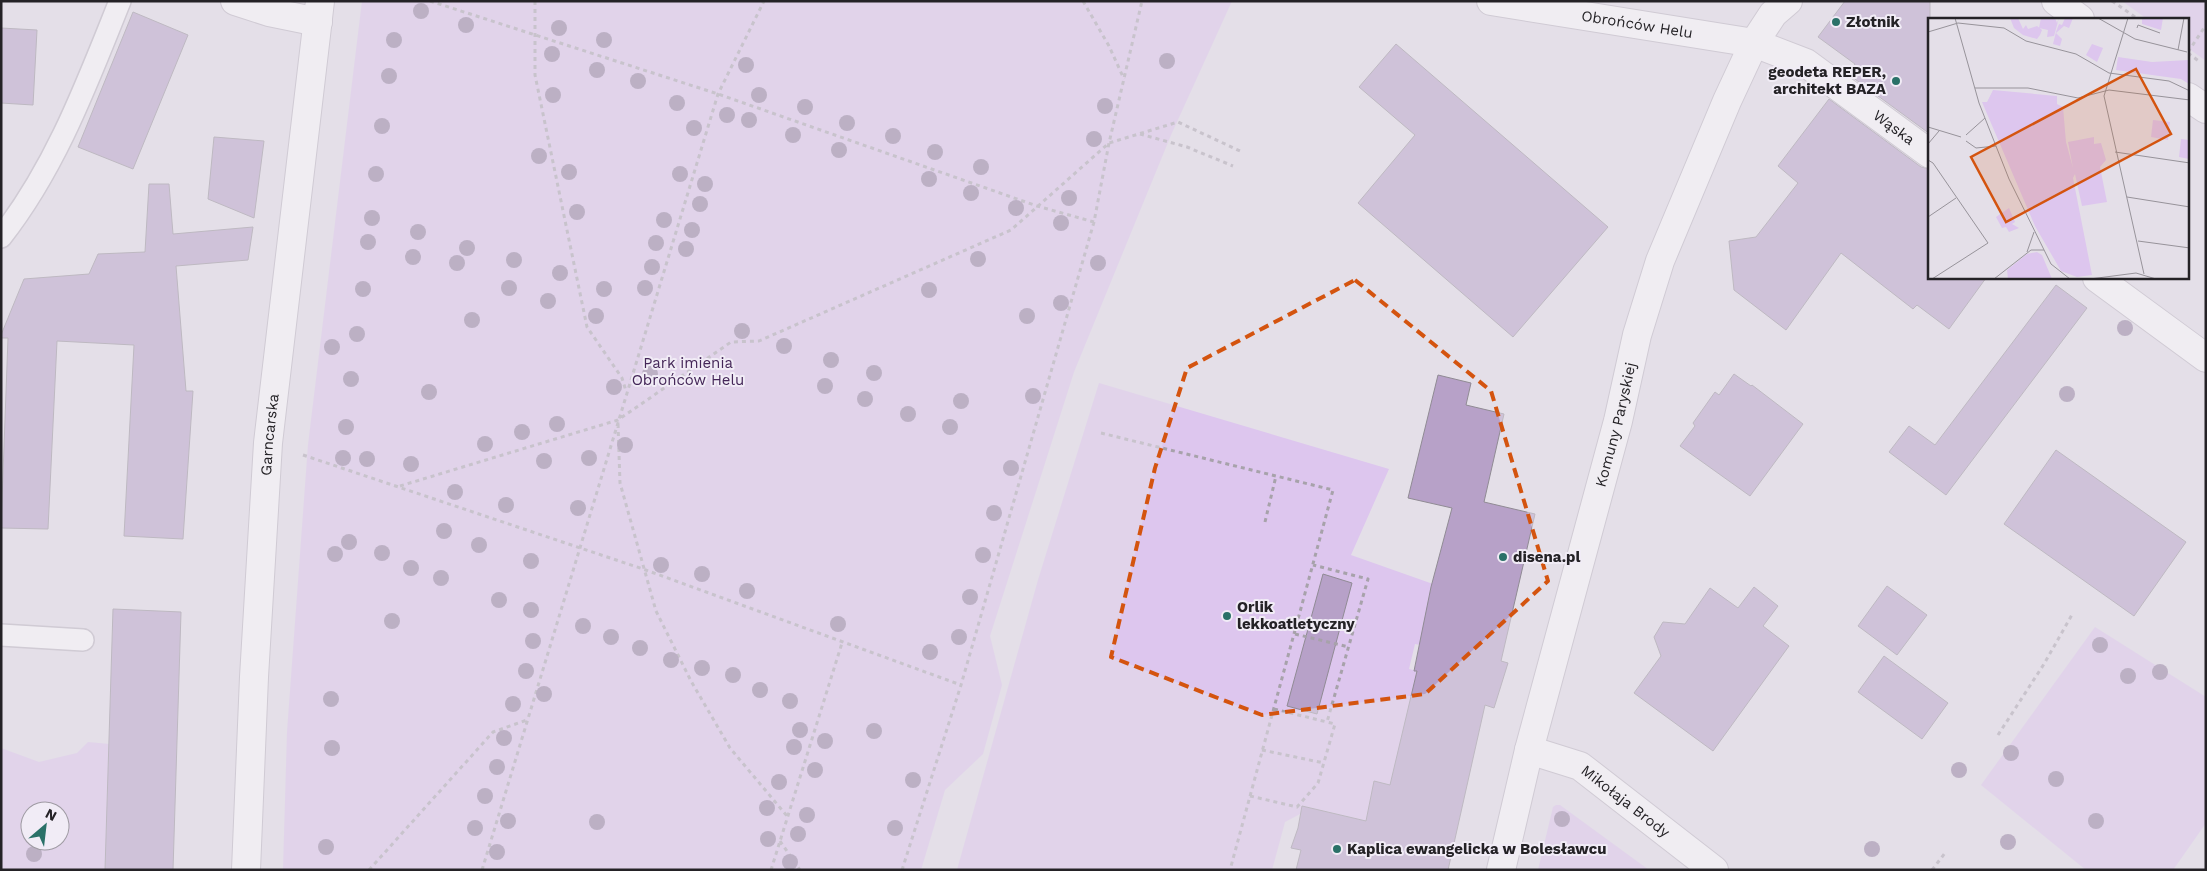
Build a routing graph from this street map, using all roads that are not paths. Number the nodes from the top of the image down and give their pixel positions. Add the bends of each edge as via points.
1 (120, 1) edge
2 (235, 1) edge
3 (1491, 1) edge
4 (1788, 1) edge
5 (2056, 1) edge
6 (319, 12) edge
7 (2079, 18) edge
8 (1754, 44) junction
9 (2190, 98) edge
10 (2206, 109) edge
11 (1928, 153) edge
12 (1, 237) edge
13 (2098, 279) edge
14 (2206, 358) edge
15 (1, 635) edge
16 (83, 640) dead end
17 (1529, 750) junction
18 (246, 870) edge
19 (1501, 870) edge
20 (1714, 870) edge

1 - 12 lane via 79,104 46,171
2 - 6 street via 269,12
3 - 8 street, Obrońców Helu
4 - 8 street, Komuny Paryskiej via 1773,14
5 - 7 street
6 - 18 street, Garncarska via 268,443
8 - 11 street, Wąska via 1806,64
8 - 17 street, Komuny Paryskiej via 1660,261 1637,336 1618,421
9 - 10 street
13 - 14 street
15 - 16 lane
17 - 19 street, Komuny Paryskiej
17 - 20 street, Mikołaja Brody via 1580,766

